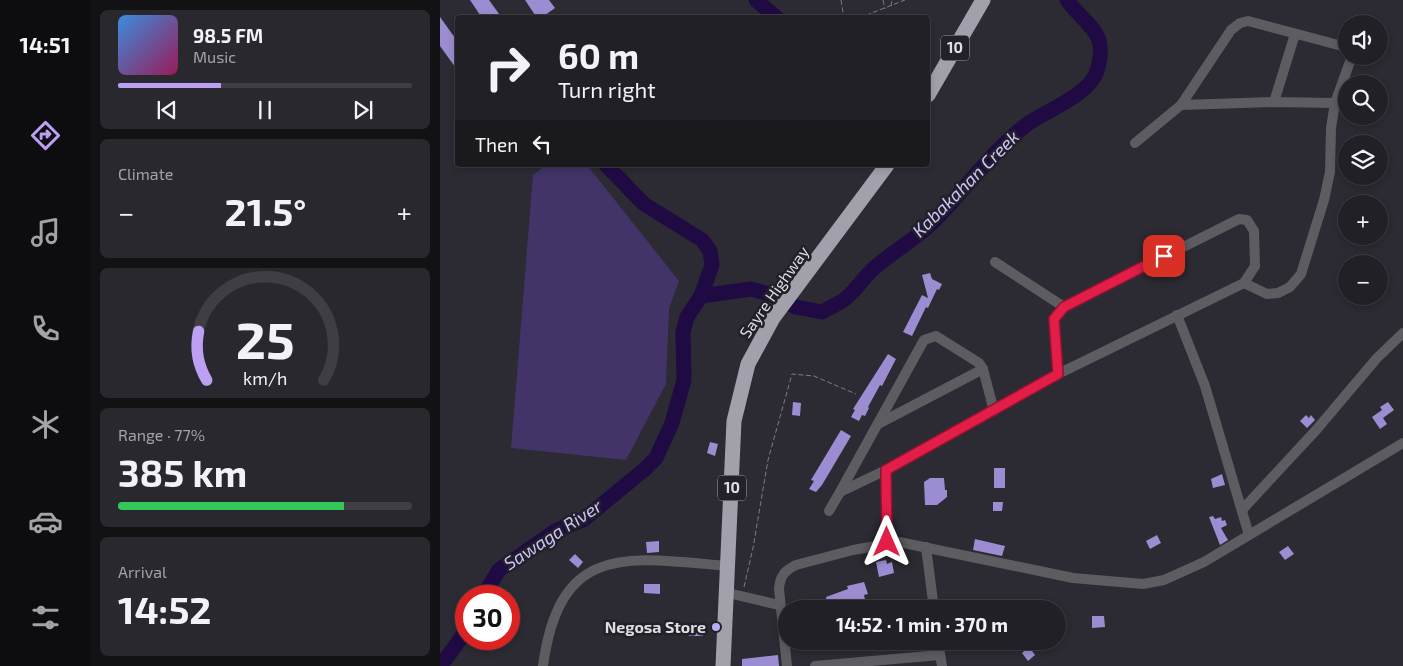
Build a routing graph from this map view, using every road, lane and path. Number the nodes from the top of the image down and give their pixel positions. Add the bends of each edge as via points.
1 (841, 0) edge
2 (883, 0) edge
3 (892, 0) edge
4 (905, 0) edge
5 (983, 0) edge
6 (891, 6) junction
7 (885, 9) junction
8 (844, 15) edge
9 (868, 15) edge
10 (1295, 34) junction
11 (1338, 45) edge
12 (1349, 65) edge
13 (930, 92) edge
14 (1274, 102) junction
15 (1335, 103) junction
16 (1181, 105) junction
17 (1135, 143) dead end
18 (886, 167) edge
19 (995, 262) dead end
20 (1244, 283) junction
21 (1064, 307) junction
22 (1177, 315) junction
23 (1403, 333) edge
24 (983, 369) junction
25 (1058, 374) junction
26 (856, 394) dead end
27 (994, 411) junction
28 (878, 424) junction
29 (1403, 443) edge
30 (886, 470) junction
31 (840, 492) junction
32 (1242, 510) junction
33 (829, 511) dead end
34 (1249, 535) junction
35 (887, 542) junction
36 (926, 547) junction
37 (729, 566) junction
38 (735, 594) junction
39 (779, 600) edge
40 (933, 600) edge
41 (778, 605) edge
42 (785, 650) edge
43 (939, 650) edge
44 (940, 654) junction
45 (543, 666) edge
46 (724, 666) edge
47 (787, 666) edge
48 (815, 666) edge
49 (942, 666) edge

1 - 8 path
2 - 7 path
3 - 6 path
4 - 6 path
5 - 13 highway, 10
6 - 7 path
7 - 9 path
10 - 11 street
10 - 14 street
10 - 16 street via 1248,21 1236,25
12 - 15 street
14 - 15 street
14 - 16 street
15 - 20 street via 1330,172 1301,274 1290,287 1278,293 1267,294
16 - 17 street
18 - 37 highway, Sayre Highway / 10 via 773,318 748,364 734,420
19 - 21 street
20 - 21 street via 1255,266 1254,231 1246,220 1239,219
20 - 22 street
21 - 25 street via 1054,319
22 - 25 street
22 - 32 street via 1205,386
23 - 32 street
24 - 27 street
24 - 28 street
24 - 28 street via 945,340 936,336 924,340
25 - 27 street
26 - 38 path via 814,376 792,374 768,460 754,548
27 - 30 street
28 - 31 street
29 - 34 street
30 - 31 street
30 - 35 street
31 - 33 street
32 - 34 street
34 - 36 street via 1185,572 1143,584 1072,578
35 - 36 street
35 - 39 street via 788,569 780,578
36 - 40 street
37 - 38 highway, Sayre Highway / 10
37 - 45 street via 634,559 594,569 578,581 564,600 552,623
38 - 41 street
38 - 46 highway, Sayre Highway / 10
42 - 47 street
43 - 44 street
44 - 48 street
44 - 49 street

